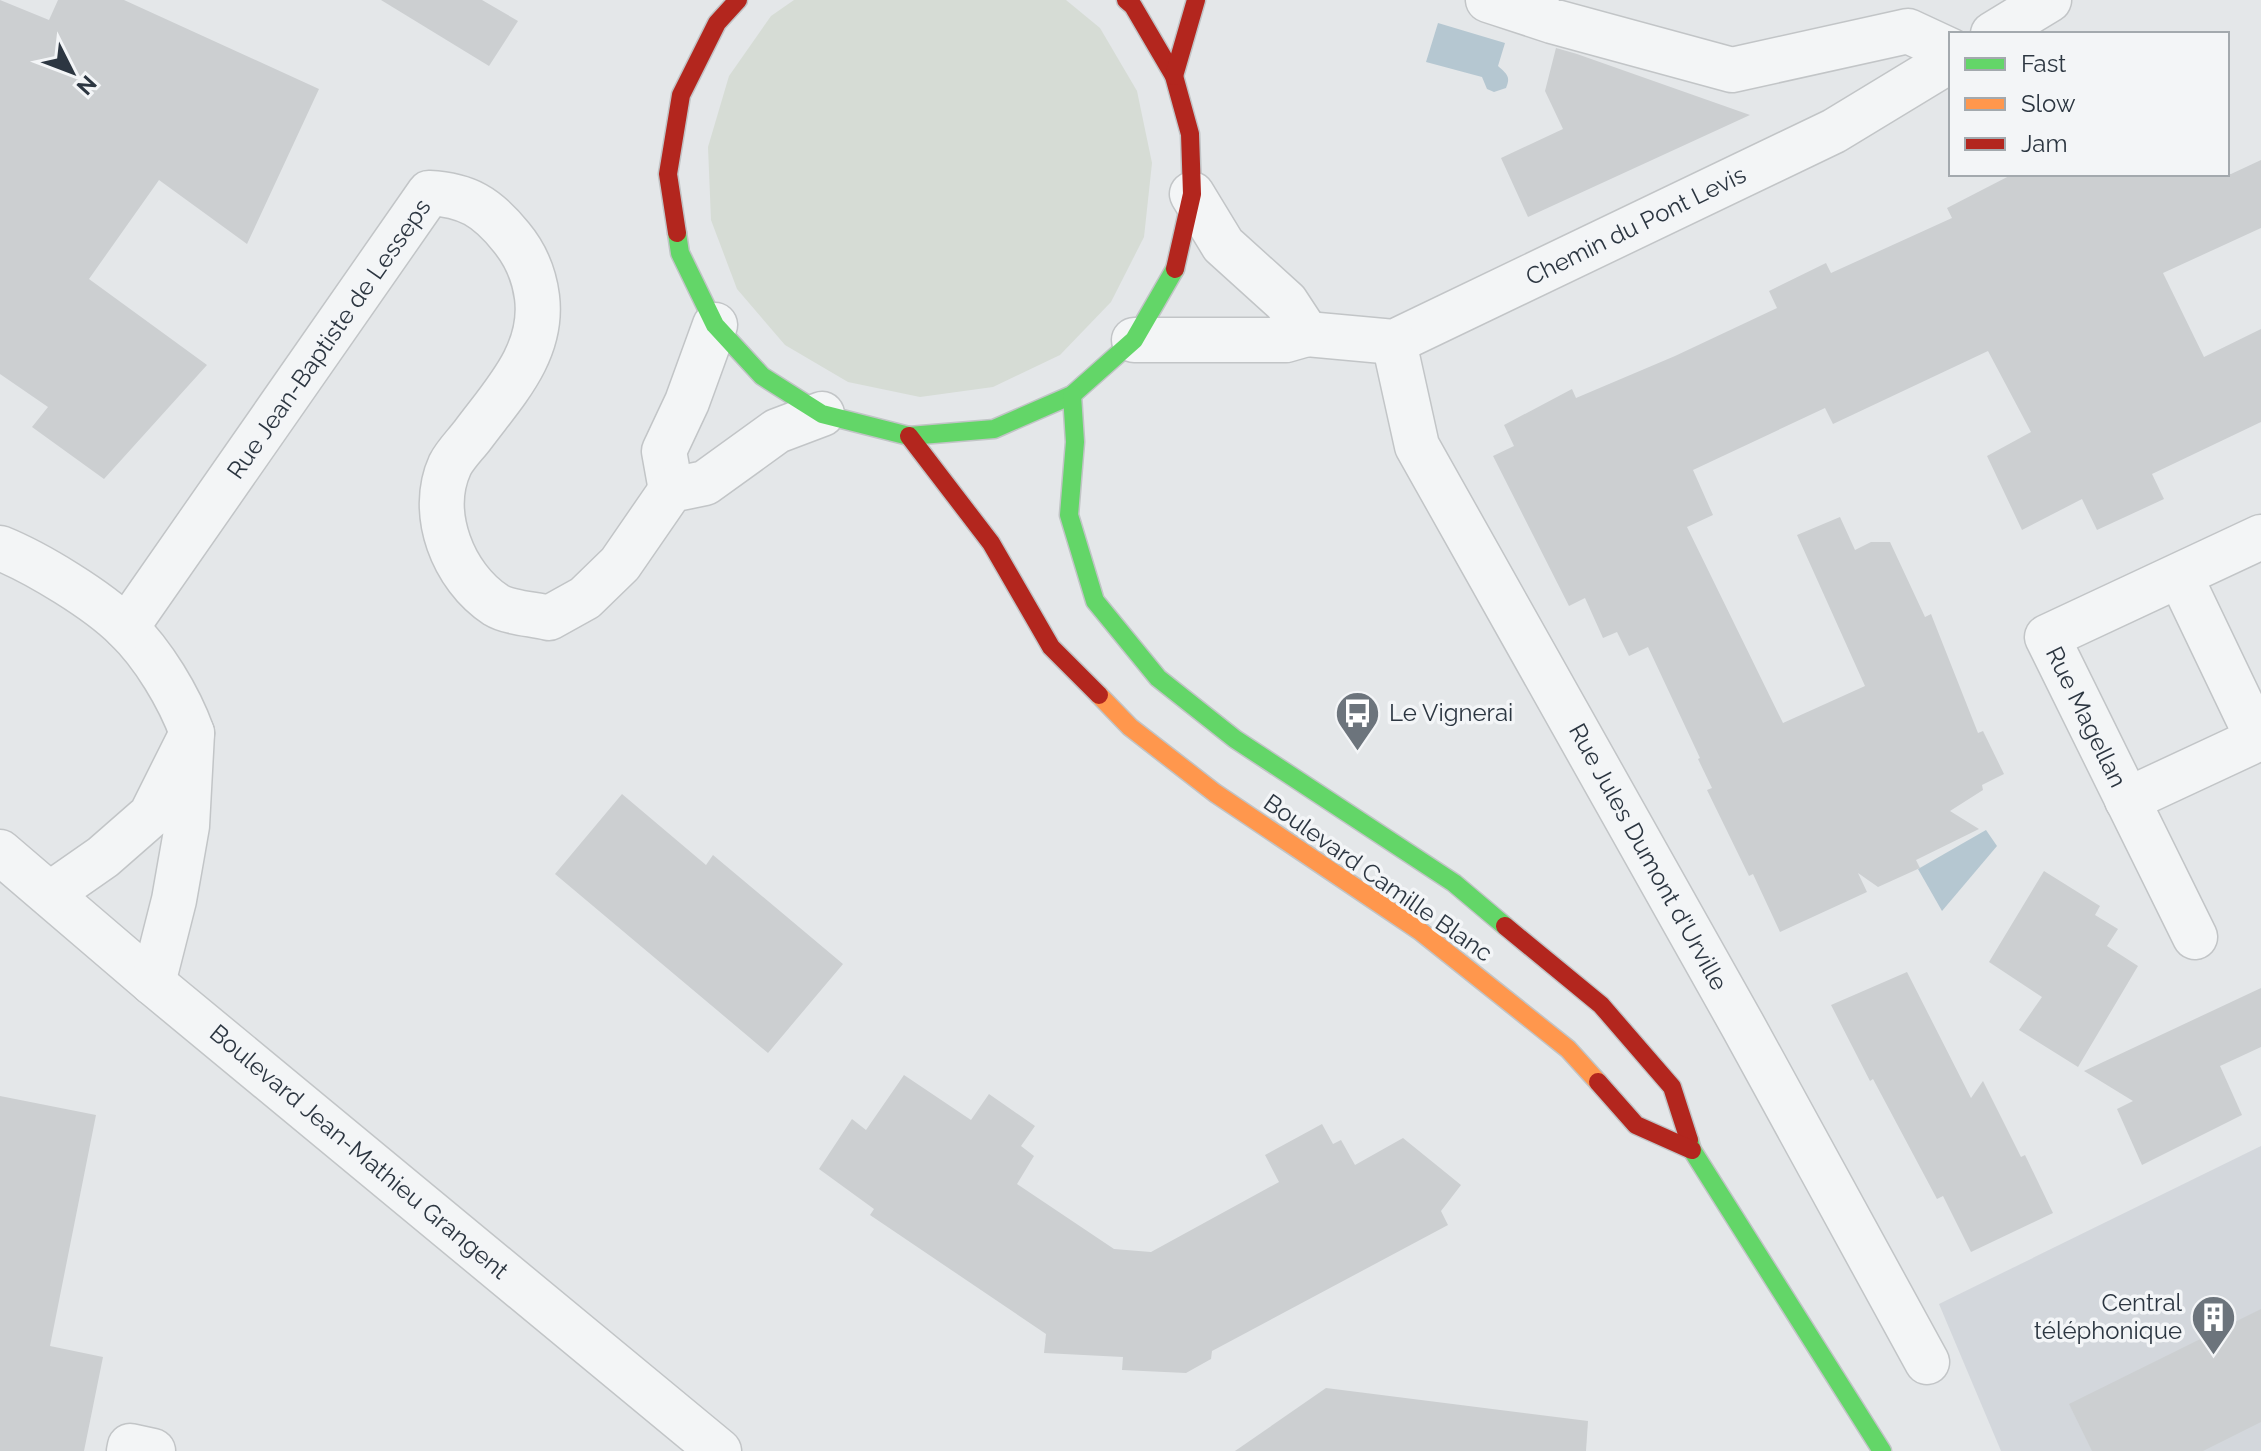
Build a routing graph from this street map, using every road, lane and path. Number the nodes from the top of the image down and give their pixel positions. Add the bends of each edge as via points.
1 (738, 0) edge
2 (1126, 0) edge
3 (1196, 0) edge
4 (1488, 0) edge
5 (2049, 0) edge
6 (1996, 32) edge
7 (1949, 50) edge
8 (1949, 61) edge
9 (1174, 76) junction
10 (1192, 194) junction
11 (715, 325) junction
12 (1307, 334) junction
13 (1134, 340) junction
14 (1394, 342) junction
15 (1072, 395) junction
16 (822, 414) junction
17 (909, 436) junction
18 (671, 490) junction
19 (2261, 537) edge
20 (0, 548) edge
21 (2180, 576) junction
22 (126, 628) junction
23 (192, 733) junction
24 (2127, 800) junction
25 (0, 852) edge
26 (50, 894) junction
27 (2195, 937) dead end
28 (153, 983) junction
29 (1692, 1150) junction
30 (1927, 1362) dead end
31 (129, 1451) edge
32 (153, 1451) edge
33 (719, 1451) edge
34 (1882, 1451) edge

1 - 11 main road via 717,23 681,95 668,174 680,253
2 - 9 main road
3 - 9 main road
4 - 7 street via 1732,70 1908,31
5 - 6 street
8 - 14 street, Chemin du Pont Levis via 1834,131
9 - 10 main road via 1190,134
10 - 12 street via 1223,245 1286,302
10 - 13 main road via 1174,272
11 - 16 main road via 762,376
11 - 18 street via 664,451
12 - 13 street via 1286,340
12 - 14 street
13 - 15 main road
14 - 30 street, Rue Jules Dumont d'Urville via 1417,446
15 - 17 main road via 994,429
15 - 29 main road, Boulevard Camille Blanc via 1075,442 1069,515 1095,601 1158,678 1235,739 1454,883 1601,1005 1672,1087
16 - 17 main road
16 - 18 street via 777,431 705,483
17 - 29 main road, Boulevard Camille Blanc via 991,543 1051,647 1130,727 1215,793 1420,931 1568,1049 1636,1125
18 - 22 street, Rue Jean-Baptiste de Lesseps via 620,564 585,598 549,618 497,606 469,579 443,526 450,465 519,372 539,318 535,281 524,252 502,225 466,198 429,193
19 - 21 street, Rue Magellan
20 - 22 street via 73,588
21 - 24 street, Rue Magellan via 2258,739
21 - 24 street, Rue Magellan via 2047,637
22 - 23 street via 175,695
23 - 26 street via 151,815
23 - 28 street via 187,826
24 - 27 street, Rue Magellan
25 - 26 street, Boulevard Jean-Mathieu Grangent
26 - 28 street, Boulevard Jean-Mathieu Grangent
28 - 33 street, Boulevard Jean-Mathieu Grangent
29 - 34 main road, Boulevard Camille Blanc
31 - 32 street via 130,1446

